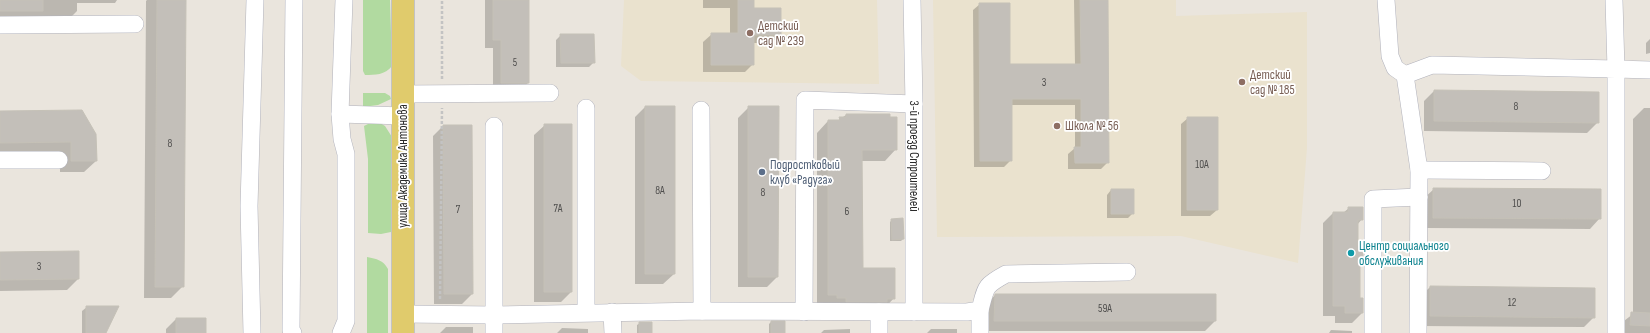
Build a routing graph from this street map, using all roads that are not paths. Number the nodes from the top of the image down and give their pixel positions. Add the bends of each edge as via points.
1 (255, 0) edge
2 (294, 0) edge
3 (344, 0) edge
4 (403, 0) edge
5 (912, 0) edge
6 (1386, 0) edge
7 (1614, 0) edge
8 (135, 24) dead end
9 (0, 25) edge
10 (1616, 70) junction
11 (1650, 70) edge
12 (1405, 75) junction
13 (550, 93) dead end
14 (403, 94) junction
15 (914, 104) junction
16 (586, 108) dead end
17 (701, 110) dead end
18 (340, 114) junction
19 (403, 116) junction
20 (494, 126) dead end
21 (0, 160) edge
22 (59, 160) dead end
23 (1419, 170) junction
24 (1542, 171) dead end
25 (1419, 197) junction
26 (1128, 272) dead end
27 (980, 310) junction
28 (702, 311) junction
29 (586, 312) junction
30 (612, 312) junction
31 (804, 312) junction
32 (879, 312) junction
33 (914, 312) junction
34 (494, 315) junction
35 (403, 324) edge
36 (252, 333) edge
37 (293, 333) edge
38 (341, 333) edge
39 (494, 333) edge
40 (613, 333) edge
41 (879, 333) edge
42 (980, 333) edge
43 (1373, 333) edge
44 (1418, 333) edge
45 (1616, 333) edge

1 - 36 street via 249,206
2 - 37 street via 291,323
3 - 18 street
4 - 14 main road, улица Академика Антонова
5 - 15 street, 3-й проезд Строителей
6 - 12 street via 1390,56 1395,68
7 - 10 street
8 - 9 street
10 - 11 street
10 - 12 street via 1432,64
10 - 45 street
12 - 23 street
13 - 14 street
14 - 19 main road, улица Академика Антонова
15 - 31 street via 805,100
15 - 33 street, 3-й проезд Строителей
16 - 29 street
17 - 28 street
18 - 19 street
18 - 38 street via 346,154 346,321
19 - 35 main road, улица Академика Антонова
20 - 34 street
21 - 22 street
23 - 24 street
23 - 25 street
25 - 43 street via 1373,199
25 - 44 street
26 - 27 street via 1006,274 990,283
27 - 33 street
27 - 42 street
28 - 30 street
28 - 31 street
29 - 30 street
29 - 34 street
30 - 40 street
31 - 32 street
32 - 33 street
32 - 41 street
34 - 35 street via 439,314
34 - 39 street

